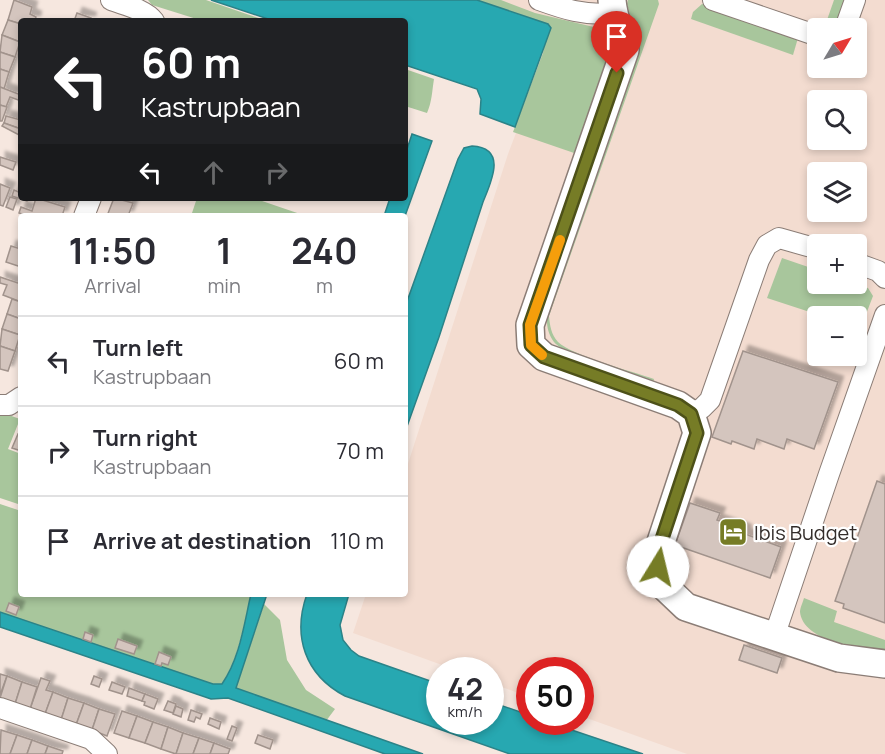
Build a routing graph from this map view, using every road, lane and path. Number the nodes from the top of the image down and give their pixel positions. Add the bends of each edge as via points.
1 (111, 0) edge
2 (539, 0) edge
3 (713, 0) edge
4 (855, 0) edge
5 (612, 7) edge
6 (152, 18) edge
7 (849, 18) edge
8 (807, 32) edge
9 (807, 246) edge
10 (867, 267) edge
11 (885, 278) edge
12 (885, 315) edge
13 (18, 401) edge
14 (0, 405) edge
15 (691, 414) junction
16 (774, 637) junction
17 (885, 664) edge
18 (0, 708) edge
19 (107, 754) edge

1 - 6 street
2 - 5 street via 595,15
3 - 8 street
4 - 7 street
5 - 15 main road via 625,50 530,325 531,345 544,357 678,405
9 - 15 street via 779,238 767,245 710,400
10 - 11 street
12 - 16 street
13 - 14 street
15 - 16 main road via 697,433 657,554 658,567 666,588 686,607
16 - 17 main road via 839,658
18 - 19 street via 90,739

